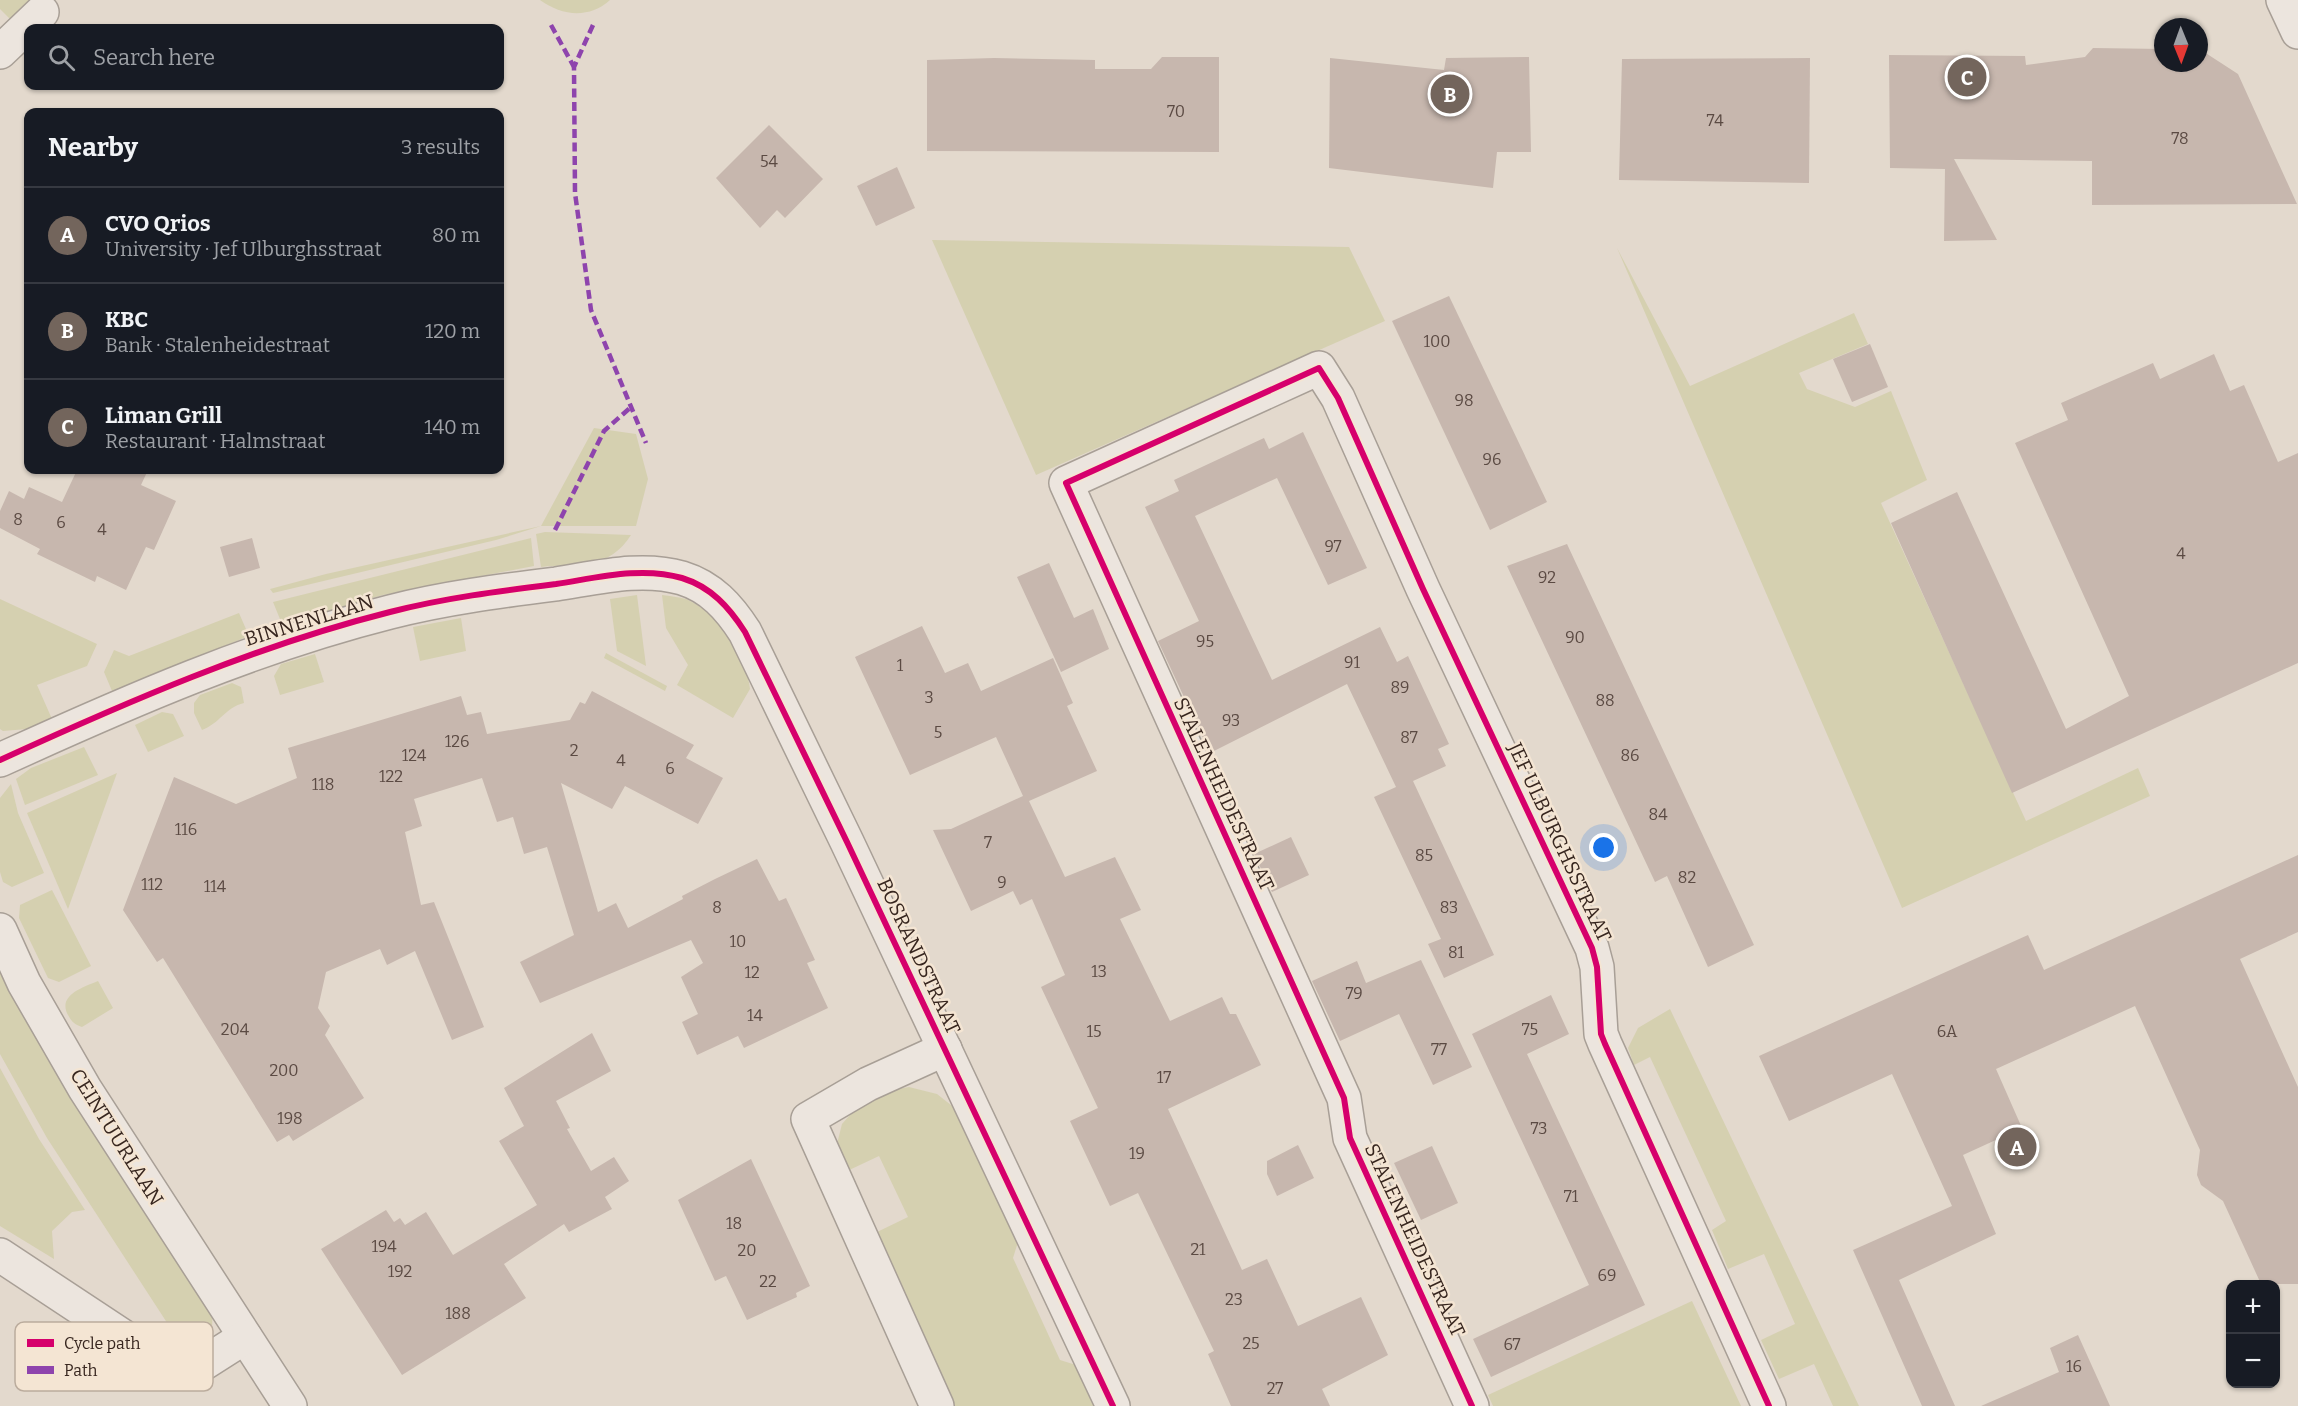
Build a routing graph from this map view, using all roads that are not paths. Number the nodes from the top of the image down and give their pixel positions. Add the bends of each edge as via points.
1 (2283, 0) edge
2 (42, 12) dead end
3 (29, 24) edge
4 (24, 29) edge
5 (2298, 32) edge
6 (0, 52) edge
7 (1338, 398) joint
8 (645, 572) joint
9 (0, 760) edge
10 (0, 930) edge
11 (945, 1049) junction
12 (0, 1255) edge
13 (101, 1322) edge
14 (245, 1337) junction
15 (213, 1357) edge
16 (290, 1406) edge
17 (937, 1406) edge
18 (1113, 1406) edge
19 (1472, 1406) edge
20 (1768, 1406) edge

1 - 5 street
2 - 3 street
4 - 6 street
7 - 19 street, STALENHEIDESTRAAT via 1318,369 1066,483 1344,1098 1350,1138
7 - 20 street, JEF ULBURGHSSTRAAT via 1592,948 1601,1034
8 - 9 street, BINNENLAAN via 505,589 392,611 303,636 210,669
8 - 11 street, BOSRANDSTRAAT via 705,587 730,609 745,632
10 - 14 street, CEINTUURLAAN via 24,982 84,1089
11 - 17 street, BOSRANDSTRAAT via 868,1084 808,1119
11 - 18 street, BOSRANDSTRAAT
12 - 13 street
14 - 15 street
14 - 16 street, CEINTUURLAAN

